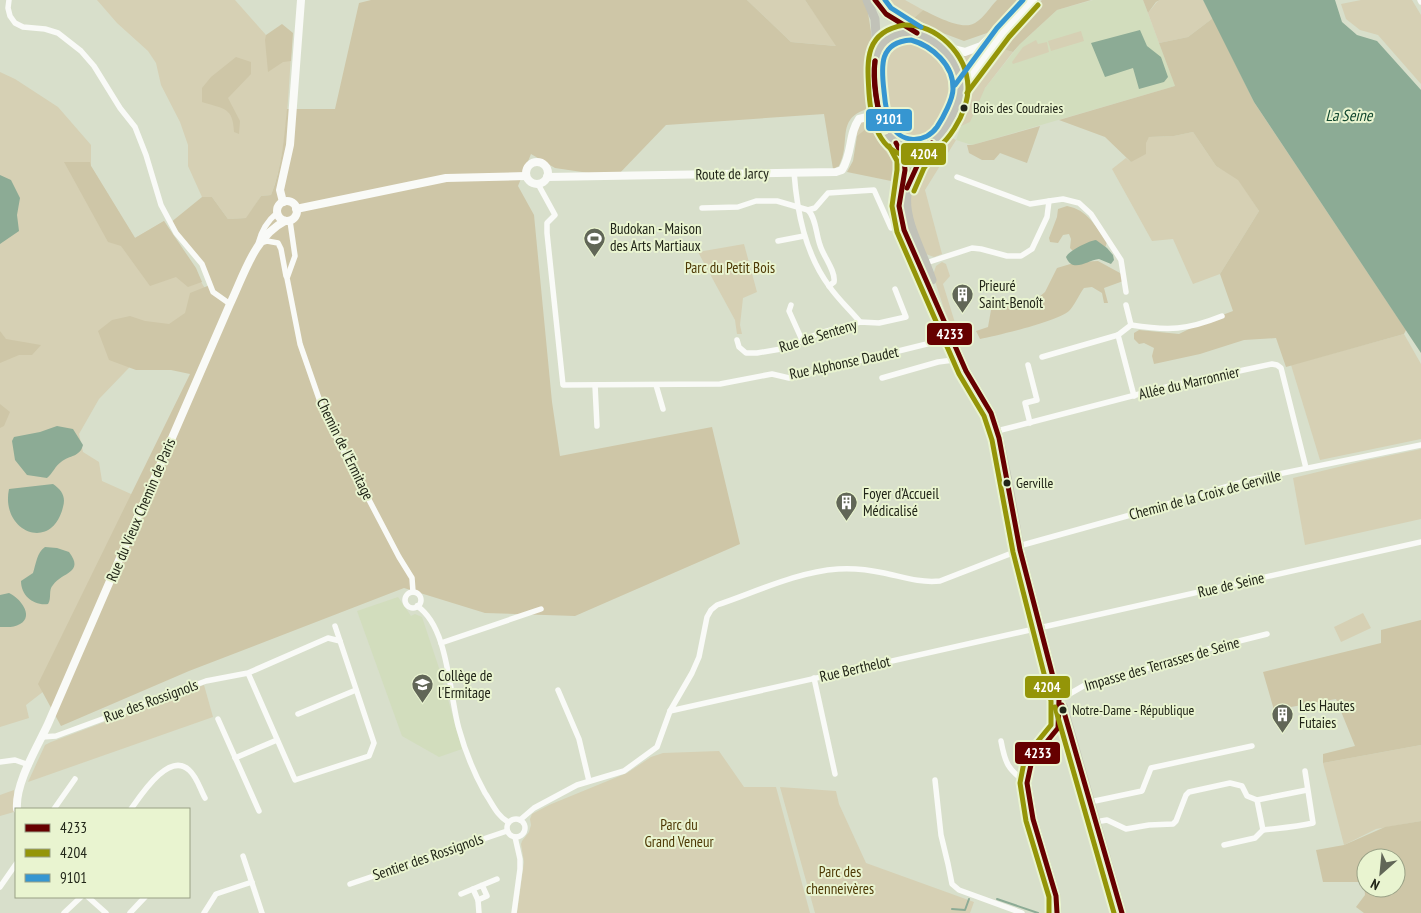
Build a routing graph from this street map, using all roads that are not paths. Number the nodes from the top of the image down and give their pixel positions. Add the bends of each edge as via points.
1 (9, 0) edge
2 (301, 0) edge
3 (867, 0) edge
4 (875, 0) edge
5 (1026, 0) edge
6 (1033, 0) edge
7 (917, 33) junction
8 (941, 46) junction
9 (877, 52) junction
10 (961, 89) junction
11 (879, 114) junction
12 (896, 143) junction
13 (932, 143) junction
14 (794, 172) junction
15 (526, 176) junction
16 (957, 177) dead end
17 (546, 178) junction
18 (538, 184) junction
19 (1049, 201) junction
20 (283, 202) junction
21 (797, 207) junction
22 (702, 208) dead end
23 (296, 209) junction
24 (808, 210) junction
25 (276, 213) junction
26 (287, 221) junction
27 (891, 228) dead end
28 (804, 236) junction
29 (778, 241) dead end
30 (258, 244) junction
31 (926, 263) junction
32 (287, 278) junction
33 (829, 286) junction
34 (895, 289) dead end
35 (1126, 292) dead end
36 (230, 304) junction
37 (791, 305) dead end
38 (1126, 305) dead end
39 (1222, 316) dead end
40 (860, 322) junction
41 (946, 323) junction
42 (1131, 324) junction
43 (1118, 335) junction
44 (737, 340) dead end
45 (802, 340) junction
46 (943, 340) dead end
47 (1042, 357) dead end
48 (961, 359) junction
49 (1028, 365) dead end
50 (882, 378) dead end
51 (595, 385) junction
52 (656, 385) junction
53 (1134, 396) junction
54 (663, 409) dead end
55 (1030, 423) junction
56 (597, 426) dead end
57 (997, 430) junction
58 (1421, 445) edge
59 (1306, 468) junction
60 (1421, 542) edge
61 (1019, 548) junction
62 (413, 592) junction
63 (417, 606) junction
64 (541, 609) dead end
65 (335, 626) dead end
66 (1041, 627) junction
67 (1267, 634) dead end
68 (340, 641) junction
69 (441, 643) junction
70 (248, 673) junction
71 (814, 678) junction
72 (356, 690) junction
73 (558, 690) dead end
74 (1059, 700) junction
75 (670, 711) junction
76 (298, 714) dead end
77 (218, 719) dead end
78 (48, 724) junction
79 (1068, 727) junction
80 (1058, 728) junction
81 (56, 736) junction
82 (42, 737) junction
83 (277, 740) junction
84 (1001, 741) dead end
85 (1252, 746) dead end
86 (235, 758) junction
87 (0, 762) edge
88 (29, 765) junction
89 (1305, 771) dead end
90 (835, 774) dead end
91 (75, 779) dead end
92 (934, 780) dead end
93 (589, 781) junction
94 (1027, 783) junction
95 (1307, 790) junction
96 (204, 798) dead end
97 (1257, 800) junction
98 (1090, 802) junction
99 (17, 808) edge
100 (55, 808) edge
101 (131, 808) edge
102 (259, 811) dead end
103 (520, 820) junction
104 (508, 822) junction
105 (1095, 822) junction
106 (1263, 830) junction
107 (508, 831) junction
108 (515, 837) junction
109 (1224, 845) dead end
110 (244, 856) dead end
111 (15, 865) edge
112 (497, 879) dead end
113 (252, 882) junction
114 (350, 884) dead end
115 (482, 885) junction
116 (0, 887) edge
117 (473, 889) junction
118 (460, 894) dead end
119 (80, 898) edge
120 (89, 898) edge
121 (143, 898) edge
122 (478, 900) junction
123 (64, 913) edge
124 (106, 913) edge
125 (130, 913) edge
126 (204, 913) edge
127 (262, 913) edge
128 (479, 913) edge
129 (514, 913) edge
130 (1022, 913) edge
131 (1057, 913) edge
132 (1122, 913) edge

1 - 36 street via 10,16 15,23 58,33 94,66 135,127 161,204 176,234 202,264 213,292
2 - 20 street via 290,145 280,190
3 - 9 main road via 876,20
4 - 7 main road via 886,14
5 - 8 street via 981,46 964,52
6 - 10 street via 1003,32
7 - 8 main road
7 - 9 main road via 901,32
8 - 10 main road via 952,62
9 - 11 main road via 874,63
10 - 13 main road via 947,126
11 - 12 main road via 887,135
11 - 14 street, Route de Jarcy via 864,117 856,124 842,170
12 - 13 main road via 913,148
12 - 41 main road via 904,159 899,206 904,230
13 - 31 main road via 912,172 906,208
14 - 17 street, Route de Jarcy
14 - 21 street
15 - 17 street via 528,166 539,163 545,167
15 - 18 street via 530,182
15 - 23 street via 446,178
16 - 19 street via 1030,204
17 - 18 street
18 - 51 street, Rue Alphonse Daudet via 555,215 547,222 547,233 563,385
19 - 31 street via 1048,217 1032,249 1021,256 972,248
19 - 35 street via 1063,199 1078,203 1091,214 1121,260
20 - 23 street via 291,202
20 - 25 street
21 - 22 street via 777,201 756,201 738,207
21 - 24 street
21 - 28 street
23 - 26 street via 296,216
24 - 27 street via 828,193 874,190
24 - 33 street via 835,276
25 - 26 street
25 - 30 street via 265,225
26 - 30 street, Rue du Vieux Chemin de Paris via 275,226
26 - 32 street, Chemin de l'Ermitage via 295,256
28 - 29 street
28 - 33 street
30 - 32 street via 267,240 278,244
30 - 36 street, Rue du Vieux Chemin de Paris
31 - 41 main road
32 - 62 street, Chemin de l'Ermitage via 300,344 325,416 412,578
33 - 40 street
34 - 40 street, Rue de Senteny via 906,317 879,323
36 - 78 street, Rue du Vieux Chemin de Paris
37 - 45 street via 789,311
38 - 42 street
39 - 42 street via 1182,329 1156,329
40 - 45 street, Rue de Senteny
41 - 48 main road
42 - 43 street
43 - 47 street
43 - 53 street
44 - 45 street, Rue de Senteny via 746,353 780,349
46 - 52 street, Rue Alphonse Daudet via 789,378 772,374 720,384
48 - 50 street
48 - 57 main road
49 - 55 street via 1038,400 1025,403
51 - 52 street, Rue Alphonse Daudet
51 - 56 street
52 - 54 street
53 - 55 street, Allée du Marronnier
53 - 59 street, Allée du Marronnier via 1277,365 1281,368
55 - 57 street, Allée du Marronnier
57 - 61 main road
58 - 59 street, Chemin de la Croix de Gerville
59 - 61 street, Chemin de la Croix de Gerville via 1249,480
60 - 66 street, Rue de Seine
61 - 66 main road
61 - 75 street, Chemin de la Croix de Gerville via 940,580 927,582 883,573 838,569 795,578 717,605 708,617 696,664
62 - 63 street via 420,598
62 - 63 street via 407,594 405,602 410,607
63 - 69 street via 428,615
64 - 69 street
65 - 68 street
66 - 71 street, Rue Berthelot
66 - 74 main road
67 - 74 street, Impasse des Terrasses de Seine via 1115,679 1084,685
68 - 70 street, Rue des Rossignols via 328,638
68 - 72 street
69 - 104 street via 459,730 477,778 499,814
70 - 81 street, Rue des Rossignols via 206,681
70 - 83 street
71 - 75 street, Rue Berthelot
71 - 90 street
72 - 76 street
72 - 83 street via 374,743 369,756 295,780
73 - 93 street via 579,739
74 - 79 main road
74 - 80 main road
75 - 93 street, Chemin de la Croix de Gerville via 657,748 624,771
77 - 86 street
78 - 81 street
78 - 82 street, Rue du Vieux Chemin de Paris
79 - 80 main road
79 - 98 main road
80 - 94 main road via 1032,760
81 - 82 street, Rue des Rossignols
82 - 88 street, Rue du Vieux Chemin de Paris
83 - 86 street
84 - 94 street via 1007,765
85 - 98 street via 1151,768 1142,791
86 - 102 street
87 - 88 street via 15,760
88 - 99 street, Rue du Vieux Chemin de Paris via 19,791
89 - 95 street
91 - 100 street
92 - 130 street via 941,836 952,884 959,890
93 - 103 street, Chemin de la Croix de Gerville via 534,808
94 - 131 main road via 1033,819 1056,896
95 - 97 street
95 - 106 street via 1313,823 1289,829
96 - 101 street via 188,769 181,765 172,766 163,770
97 - 105 street via 1247,796 1242,786 1230,783 1189,792 1173,824 1149,824 1126,830 1106,820
97 - 106 street
98 - 105 main road
103 - 104 street
103 - 108 street via 525,825 525,832
104 - 107 street
105 - 132 main road
106 - 109 street via 1255,838
107 - 108 street
107 - 114 street, Sentier des Rossignols
108 - 129 street via 520,870
110 - 113 street
111 - 116 street
112 - 115 street
113 - 126 street via 216,894
113 - 127 street
115 - 117 street
115 - 122 street via 487,896
117 - 118 street
117 - 122 street
119 - 123 street
120 - 124 street
121 - 125 street
122 - 128 street

